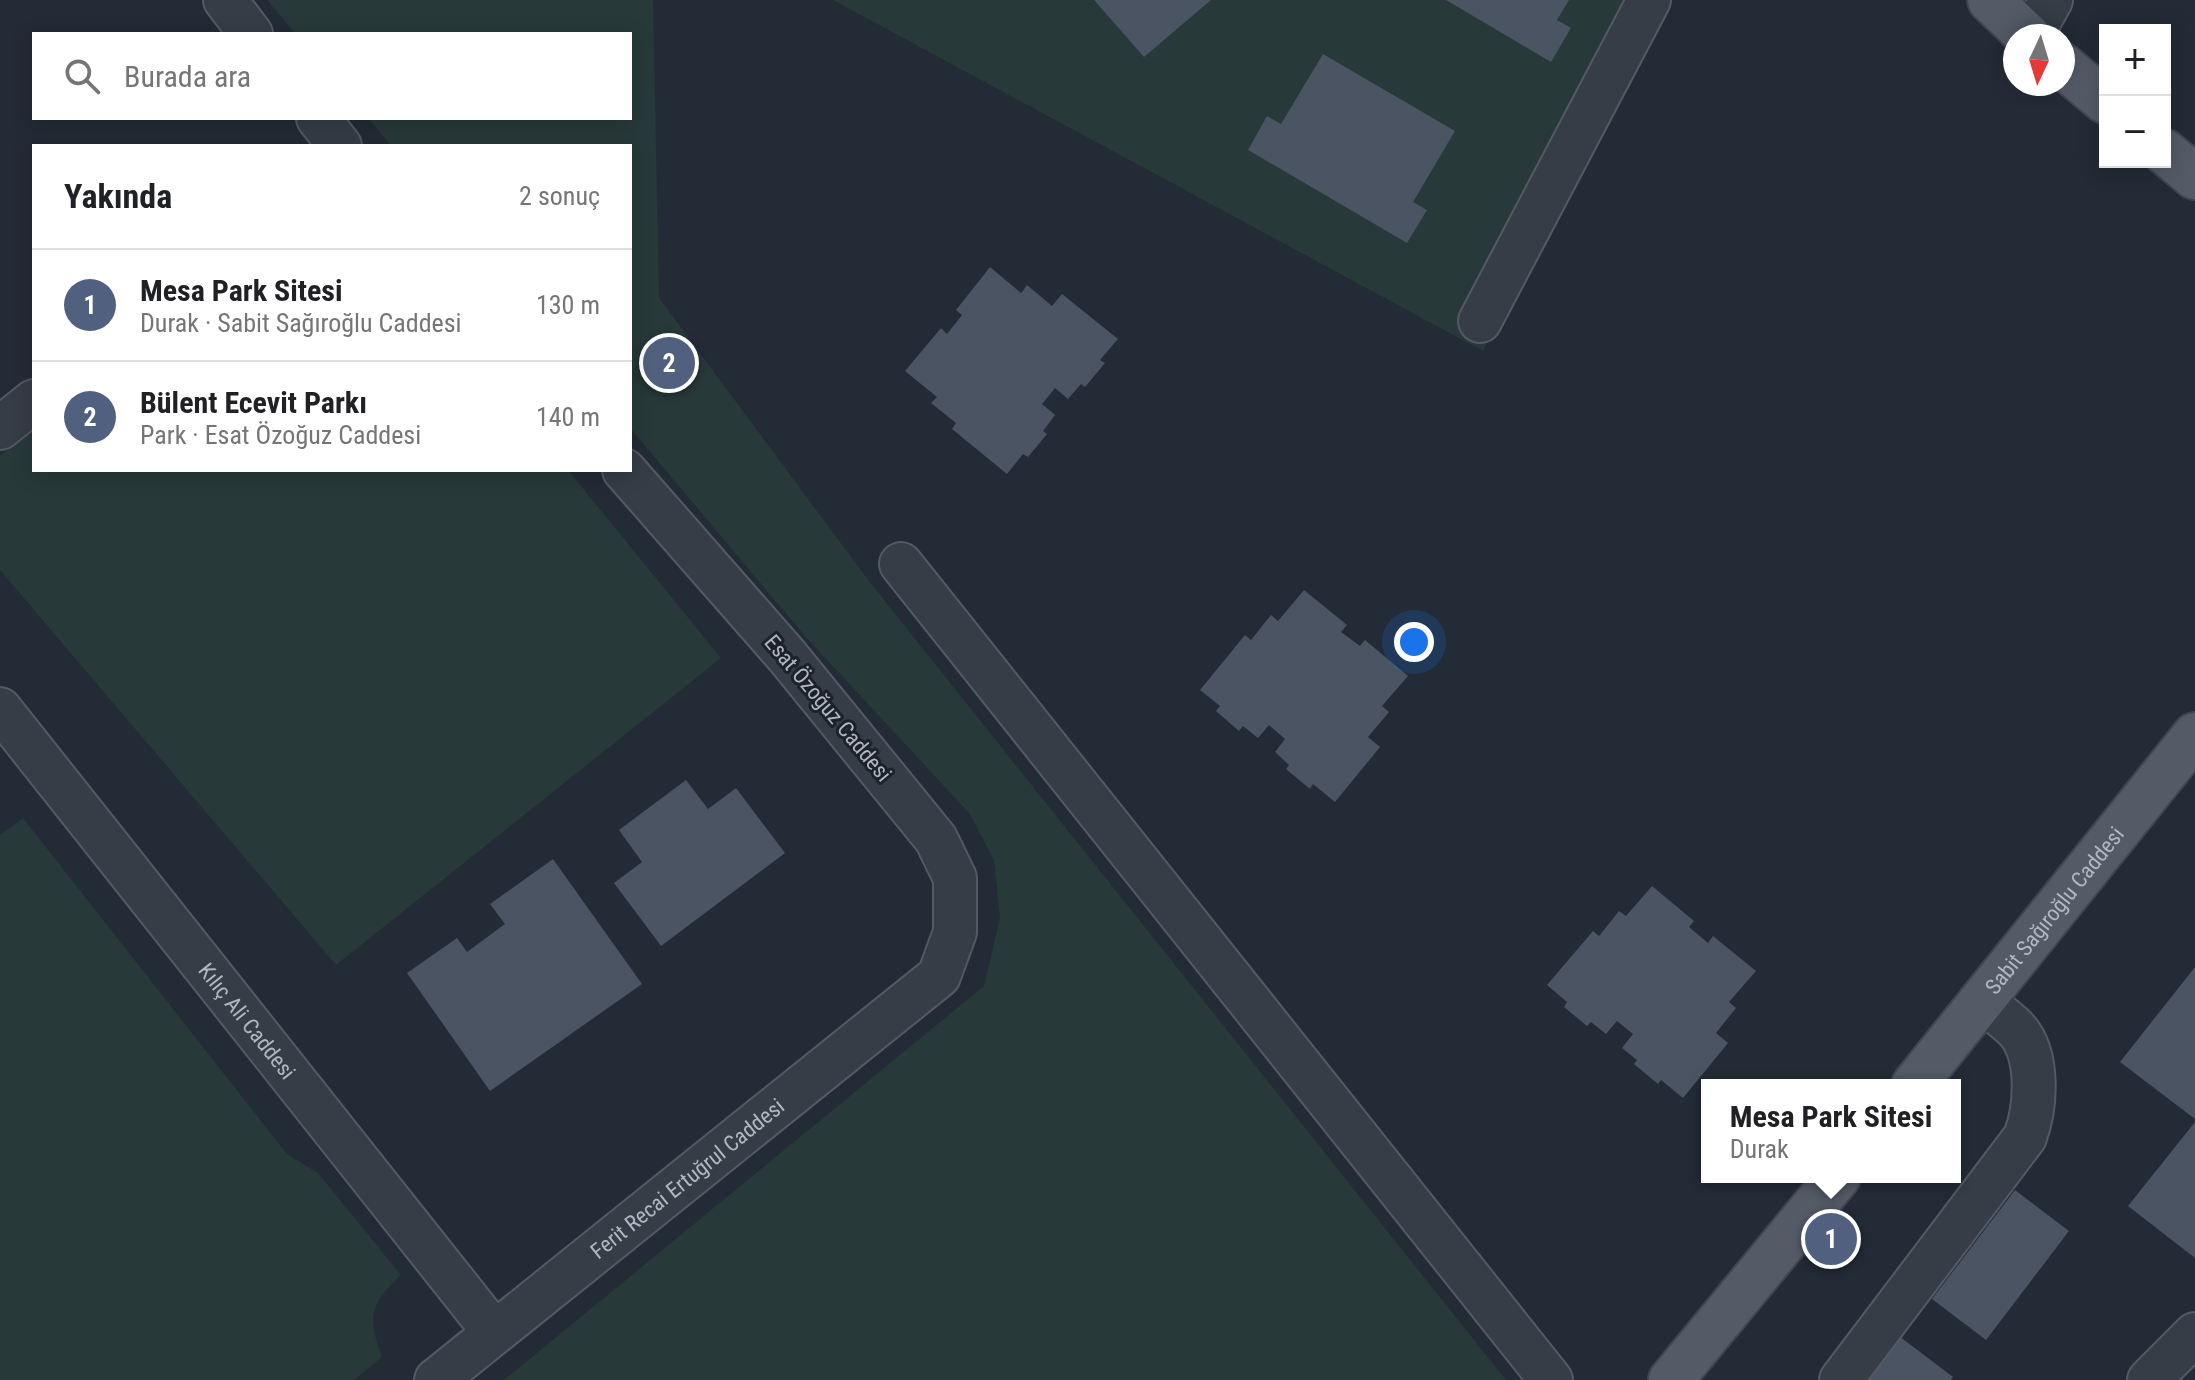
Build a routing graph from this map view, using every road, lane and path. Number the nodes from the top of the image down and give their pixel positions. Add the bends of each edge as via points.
1 (225, 0) edge
2 (1649, 0) edge
3 (1990, 0) edge
4 (2051, 0) edge
5 (2016, 24) edge
6 (2036, 24) edge
7 (249, 32) edge
8 (2075, 76) edge
9 (2099, 96) edge
10 (320, 120) edge
11 (338, 144) edge
12 (2171, 157) edge
13 (2195, 177) edge
14 (1480, 321) dead end
15 (32, 403) edge
16 (0, 428) edge
17 (626, 472) edge
18 (901, 564) dead end
19 (0, 709) edge
20 (2195, 735) edge
21 (939, 976) joint
22 (1983, 1001) junction
23 (1919, 1079) edge
24 (1833, 1183) edge
25 (494, 1332) junction
26 (2195, 1334) edge
27 (436, 1380) edge
28 (1551, 1380) edge
29 (1671, 1380) edge
30 (1841, 1380) edge
31 (2149, 1380) edge

1 - 7 street
2 - 14 street
3 - 5 main road
4 - 6 street
8 - 9 main road
10 - 11 street
12 - 13 main road
15 - 16 street
17 - 21 street, Esat Özoğuz Caddesi via 787,656 936,839 955,878 955,932
18 - 28 street
19 - 25 street, Kılıç Ali Caddesi
20 - 22 main road, Sabit Sağıroğlu Caddesi
21 - 25 street, Ferit Recai Ertuğrul Caddesi
22 - 23 main road, Sabit Sağıroğlu Caddesi
22 - 30 street via 2018,1031 2028,1049 2034,1113 2025,1137
24 - 29 main road
25 - 27 street, Ferit Recai Ertuğrul Caddesi
26 - 31 street

